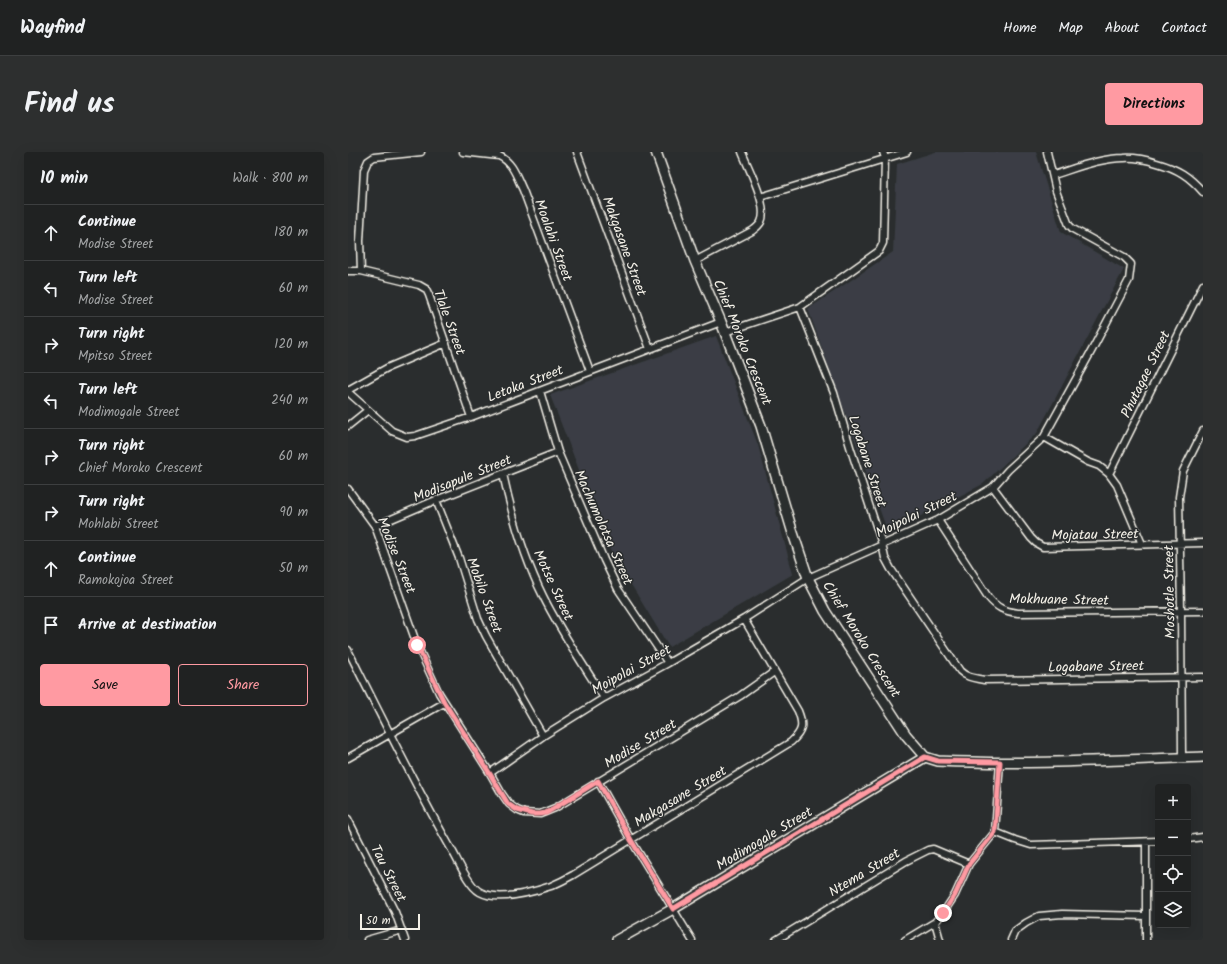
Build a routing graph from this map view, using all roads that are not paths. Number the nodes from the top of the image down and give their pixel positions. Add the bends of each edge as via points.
1 (421, 152) edge
2 (463, 152) edge
3 (577, 152) edge
4 (656, 152) edge
5 (742, 152) edge
6 (906, 152) edge
7 (1047, 152) edge
8 (884, 155) edge
9 (1053, 175) junction
10 (1203, 192) edge
11 (760, 197) junction
12 (695, 261) junction
13 (348, 271) edge
14 (360, 271) junction
15 (1203, 285) edge
16 (800, 307) junction
17 (721, 322) junction
18 (725, 332) junction
19 (446, 343) junction
20 (650, 349) junction
21 (590, 371) junction
22 (348, 391) edge
23 (540, 391) junction
24 (368, 410) junction
25 (470, 417) junction
26 (348, 426) edge
27 (1203, 432) edge
28 (1044, 438) junction
29 (558, 452) junction
30 (503, 474) junction
31 (1109, 474) junction
32 (993, 487) junction
33 (348, 489) edge
34 (436, 500) junction
35 (938, 520) junction
36 (375, 526) junction
37 (1203, 543) edge
38 (882, 544) junction
39 (1142, 544) junction
40 (1179, 544) junction
41 (808, 578) junction
42 (1182, 611) junction
43 (1203, 611) edge
44 (744, 619) junction
45 (348, 650) edge
46 (668, 663) junction
47 (774, 672) junction
48 (1182, 677) junction
49 (1203, 677) edge
50 (604, 698) junction
51 (444, 702) junction
52 (390, 734) junction
53 (543, 736) junction
54 (925, 757) junction
55 (1182, 757) junction
56 (1203, 757) edge
57 (348, 758) edge
58 (1000, 762) junction
59 (490, 774) junction
60 (598, 781) junction
61 (348, 819) edge
62 (995, 832) junction
63 (1203, 837) edge
64 (1191, 839) edge
65 (631, 840) junction
66 (1155, 841) edge
67 (1146, 842) junction
68 (969, 864) junction
69 (673, 909) junction
70 (1146, 916) junction
71 (934, 922) junction
72 (402, 930) junction
73 (367, 940) edge
74 (404, 940) edge
75 (617, 940) edge
76 (692, 940) edge
77 (776, 940) edge
78 (905, 940) edge
79 (940, 940) edge
80 (1011, 940) edge
81 (1146, 940) edge

1 - 14 street via 374,157 366,164
2 - 21 street, Moalahi Street via 492,154 504,158 511,165 523,190
3 - 20 street, Makgasane Street
4 - 12 street, Chief Moroko Crescent
5 - 11 street
6 - 8 street
7 - 9 street, Moipolai Street
8 - 11 street
8 - 16 street via 884,225 881,248 874,256
9 - 10 street via 1116,158 1132,158 1178,170
9 - 28 street, Moipolai Street via 1069,225 1124,257 1131,264 1131,268 1128,280
11 - 12 street via 763,217 757,227
12 - 17 street, Chief Moroko Crescent
13 - 14 street, Tlale Street
14 - 19 street, Tlale Street via 419,284 426,289
15 - 31 street, Phutagae Street
16 - 18 street
16 - 38 street, Logabane Street via 834,393
17 - 18 street, Chief Moroko Crescent
17 - 20 street, Letoka Street
18 - 41 street, Chief Moroko Crescent via 761,426
19 - 22 street via 387,368
19 - 25 street, Tlale Street
20 - 21 street, Letoka Street
21 - 23 street, Letoka Street
22 - 24 street, Letoka Street
23 - 25 street, Letoka Street
23 - 29 street, Machumolotsa Street
24 - 25 street, Letoka Street via 392,431 407,436 425,433
24 - 26 street
27 - 40 street, Moshotle Street via 1183,471 1179,497
28 - 31 street via 1099,466
28 - 32 street, Moipolai Street
29 - 30 street, Modisapule Street
29 - 46 street, Machumolotsa Street via 589,529 618,589
30 - 34 street, Modisapule Street
30 - 50 street, Motse Street via 509,504 532,572 559,625
31 - 39 street via 1117,484
32 - 35 street, Moipolai Street
32 - 39 street, Mojatau Street via 1031,538 1040,546
33 - 36 street, Modise Street
34 - 36 street, Modisapule Street
34 - 53 street, Mobilo Street via 459,558 478,619
35 - 38 street, Moipolai Street
35 - 42 street, Mokhuane Street via 988,597 1001,610 1018,613
36 - 51 street, Modise Street via 417,645
37 - 40 street, Mojatau Street
38 - 41 street, Moipolai Street
38 - 48 street, Logabane Street via 891,569 960,671 967,677 984,680
39 - 40 street, Mojatau Street
40 - 42 street, Moshotle Street
41 - 44 street, Moipolai Street
41 - 54 street, Chief Moroko Crescent via 825,611 906,735
42 - 43 street, Mokhuane Street
42 - 48 street, Moshotle Street
44 - 46 street, Moipolai Street
44 - 47 street, Makgasane Street
45 - 52 street, Makgasane Street
46 - 50 street, Moipolai Street
47 - 60 street, Modise Street via 734,700
47 - 65 street, Makgasane Street via 801,717 799,735
48 - 49 street, Logabane Street
48 - 55 street, Moshotle Street
50 - 53 street, Moipolai Street
51 - 52 street
51 - 59 street, Modise Street
52 - 57 street
52 - 65 street, Makgasane Street via 443,834 471,883 479,892 496,896 514,895 552,886
53 - 59 street, Moipolai Street
54 - 58 street via 938,761
54 - 69 street, Modimogale Street
55 - 56 street
55 - 58 street
58 - 62 street
59 - 60 street, Modise Street via 508,804 517,810 532,814 540,814 554,808
60 - 65 street
61 - 72 street, Tau Street
62 - 67 street via 1031,846
62 - 68 street
63 - 64 street
65 - 69 street
66 - 67 street
67 - 70 street
68 - 71 street via 955,895
68 - 77 street, Ntema Street via 928,850 906,860
69 - 75 street, Modimogale Street
69 - 76 street
70 - 80 street via 1040,916 1015,930
70 - 81 street
71 - 78 street
71 - 79 street
72 - 73 street
72 - 74 street, Tau Street

